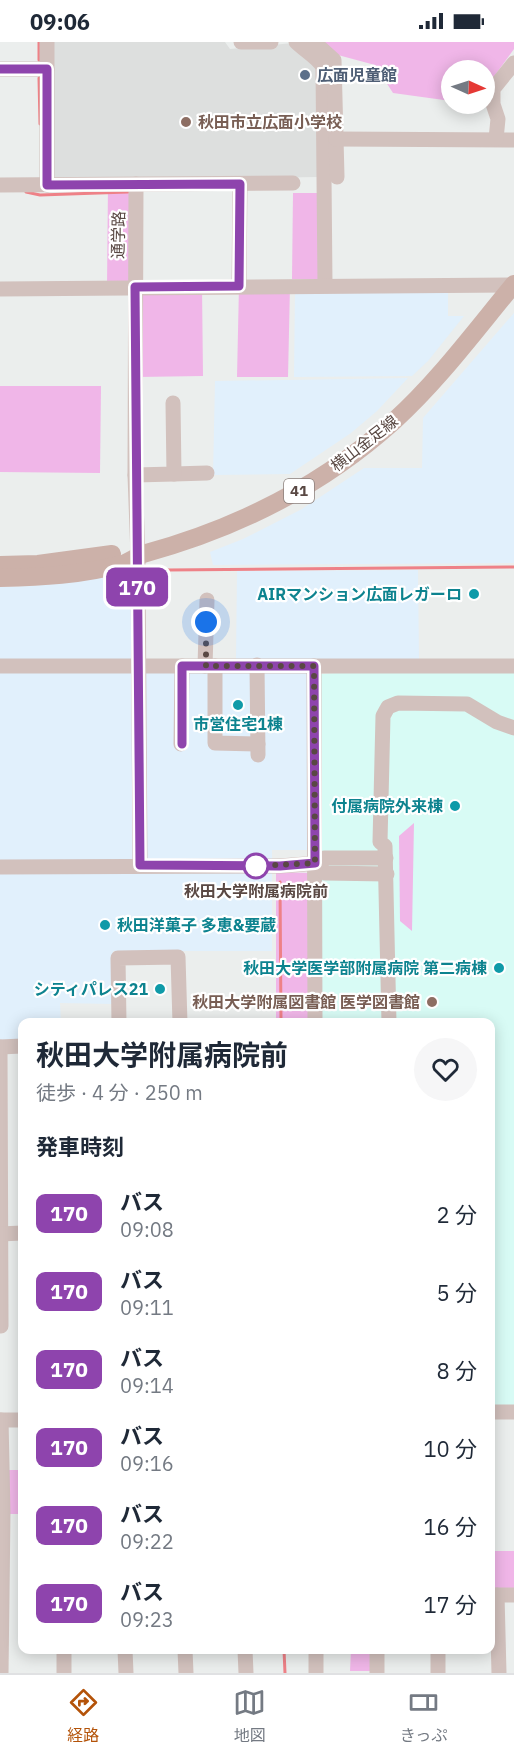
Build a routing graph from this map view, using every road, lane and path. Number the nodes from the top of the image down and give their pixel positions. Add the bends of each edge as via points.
1 (47, 42) edge
2 (241, 42) edge
3 (271, 42) edge
4 (296, 42) edge
5 (314, 42) edge
6 (514, 63) edge
7 (0, 69) edge
8 (47, 69) junction
9 (336, 139) junction
10 (496, 140) junction
11 (514, 140) edge
12 (337, 177) dead end
13 (293, 183) dead end
14 (136, 184) junction
15 (240, 184) junction
16 (0, 185) edge
17 (42, 185) junction
18 (325, 285) junction
19 (514, 285) edge
20 (239, 286) junction
21 (138, 287) junction
22 (0, 289) edge
23 (173, 403) dead end
24 (207, 473) dead end
25 (174, 474) junction
26 (138, 475) junction
27 (138, 556) junction
28 (0, 565) edge
29 (0, 578) edge
30 (207, 600) dead end
31 (137, 665) junction
32 (257, 665) junction
33 (0, 666) edge
34 (182, 666) junction
35 (210, 666) junction
36 (314, 666) junction
37 (514, 666) edge
38 (514, 728) edge
39 (182, 744) dead end
40 (386, 858) junction
41 (316, 863) junction
42 (140, 865) junction
43 (0, 867) edge
44 (387, 874) junction
45 (119, 1018) edge
46 (180, 1018) edge
47 (315, 1018) edge
48 (389, 1018) edge
49 (18, 1046) edge
50 (0, 1047) edge
51 (18, 1233) edge
52 (1, 1234) edge
53 (1, 1326) edge
54 (495, 1412) edge
55 (514, 1412) edge
56 (0, 1420) edge
57 (18, 1420) edge
58 (495, 1595) edge
59 (514, 1595) edge
60 (495, 1611) edge
61 (63, 1654) edge
62 (125, 1654) edge
63 (185, 1654) edge
64 (245, 1654) edge
65 (316, 1654) edge
66 (377, 1654) edge
67 (438, 1654) edge
68 (1, 1673) edge
69 (64, 1673) edge
70 (126, 1673) edge
71 (186, 1673) edge
72 (246, 1673) edge
73 (316, 1673) edge
74 (377, 1673) edge
75 (438, 1673) edge
76 (499, 1673) edge

1 - 8 street
2 - 3 street
4 - 18 street via 323,67
5 - 9 street via 334,60
6 - 10 street via 493,89 498,119
7 - 8 street
8 - 17 street
9 - 10 street
9 - 12 street
10 - 11 street
13 - 15 street
14 - 15 street
14 - 17 street
14 - 21 street, 通学路
15 - 20 street
16 - 17 street
18 - 19 street
18 - 20 street
19 - 27 main road, 横山金足線 / 41 via 434,381 392,423 341,462 297,492 248,518
20 - 21 street
21 - 22 street
21 - 26 street, 通学路
23 - 25 street
24 - 25 street
25 - 26 street
26 - 27 street, 通学路
27 - 28 main road, 横山金足線 / 41 via 122,552 38,564
27 - 29 main road, 横山金足線 / 41 via 124,563 80,572
27 - 31 street, 通学路
30 - 35 street
31 - 33 street
31 - 34 street
31 - 42 street, 通学路
32 - 35 street
32 - 35 street via 258,749 215,743
32 - 36 street
34 - 35 street
34 - 39 street
36 - 37 street
36 - 41 street
38 - 40 street via 466,704 398,703 388,707 382,724 380,842 386,846
40 - 41 street via 324,858
40 - 44 street
41 - 42 street
41 - 44 street via 325,873
41 - 47 street
42 - 43 street
44 - 48 street
45 - 46 street via 118,958 178,957
49 - 50 street
50 - 52 street
51 - 52 street
52 - 53 street
54 - 55 street
56 - 57 street
56 - 68 street
58 - 59 street
60 - 76 street
61 - 69 street
62 - 70 street
63 - 71 street
64 - 72 street
65 - 73 street
66 - 74 street
67 - 75 street

